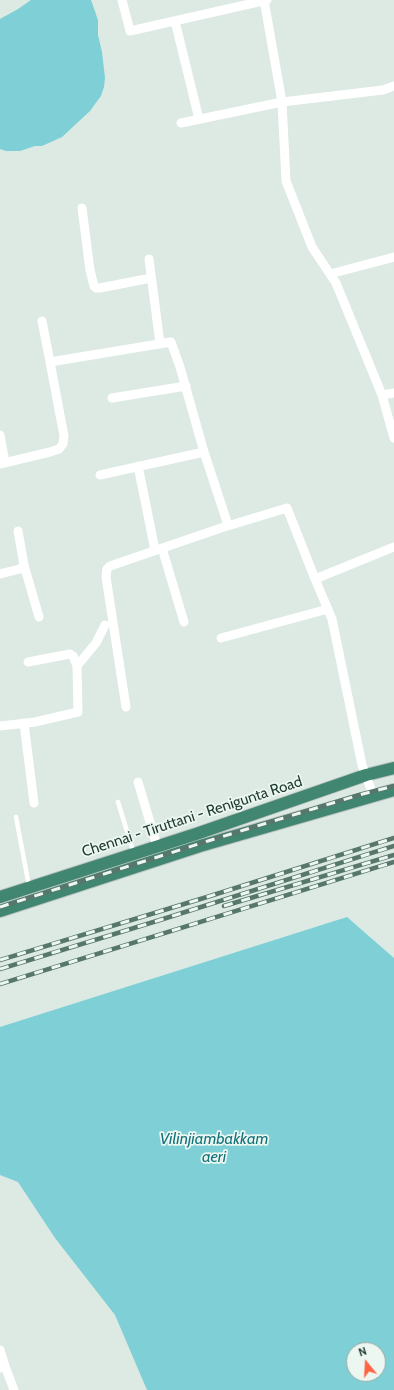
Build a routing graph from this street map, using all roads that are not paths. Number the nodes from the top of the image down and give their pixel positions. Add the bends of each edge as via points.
1 (122, 0) edge
2 (265, 0) edge
3 (175, 20) junction
4 (394, 86) edge
5 (282, 102) junction
6 (199, 119) junction
7 (180, 123) dead end
8 (82, 208) dead end
9 (394, 257) edge
10 (149, 259) dead end
11 (330, 274) junction
12 (151, 278) junction
13 (42, 321) dead end
14 (160, 344) junction
15 (50, 362) junction
16 (186, 386) junction
17 (394, 393) edge
18 (382, 395) junction
19 (112, 398) dead end
20 (0, 435) edge
21 (394, 438) edge
22 (204, 452) junction
23 (2, 464) edge
24 (138, 466) junction
25 (100, 475) dead end
26 (228, 525) junction
27 (18, 531) dead end
28 (394, 547) edge
29 (158, 549) junction
30 (24, 565) junction
31 (0, 574) edge
32 (315, 579) junction
33 (328, 608) junction
34 (39, 617) dead end
35 (184, 622) dead end
36 (105, 625) dead end
37 (222, 638) dead end
38 (28, 662) dead end
39 (77, 666) junction
40 (126, 707) dead end
41 (24, 723) junction
42 (0, 726) edge
43 (394, 768) edge
44 (366, 776) junction
45 (138, 782) dead end
46 (394, 790) edge
47 (373, 795) junction
48 (118, 802) dead end
49 (34, 803) dead end
50 (16, 817) dead end
51 (157, 846) junction
52 (134, 854) junction
53 (29, 888) junction
54 (0, 897) edge
55 (0, 911) edge
56 (0, 1350) edge
57 (3, 1367) edge
58 (14, 1390) edge

1 - 3 street via 130,31
2 - 3 street
2 - 5 street
3 - 6 street
4 - 5 street via 383,90
5 - 6 street
5 - 11 street via 286,181 312,248
6 - 7 street
8 - 12 street via 94,286 100,288
9 - 11 street
10 - 12 street
11 - 18 street
12 - 14 street
13 - 15 street
14 - 15 street
14 - 16 street via 172,342
15 - 23 street via 64,436 63,444 59,449 50,452
16 - 19 street
16 - 22 street
17 - 18 street
18 - 21 street
20 - 23 street
22 - 24 street
22 - 26 street
24 - 25 street
24 - 29 street
26 - 29 street
26 - 32 street via 287,508
27 - 30 street
28 - 32 street
29 - 35 street
29 - 40 street via 110,566 106,572
30 - 31 street via 20,569
30 - 34 street
32 - 33 street
33 - 37 street
33 - 44 street
36 - 39 street via 96,642
38 - 39 street via 70,654 75,658
39 - 41 street via 78,712
41 - 42 street
41 - 49 street
43 - 44 highway, Chennai - Tiruttani - Renigunta Road
44 - 47 street
44 - 51 highway, Chennai - Tiruttani - Renigunta Road
45 - 51 street
46 - 47 highway, Chennai - Tiruttani - Renigunta Road
47 - 55 highway, Chennai - Tiruttani - Renigunta Road via 200,846
48 - 52 lane
50 - 53 lane
51 - 52 highway, Chennai - Tiruttani - Renigunta Road
52 - 53 highway, Chennai - Tiruttani - Renigunta Road
53 - 54 highway, Chennai - Tiruttani - Renigunta Road
56 - 57 street
57 - 58 street

